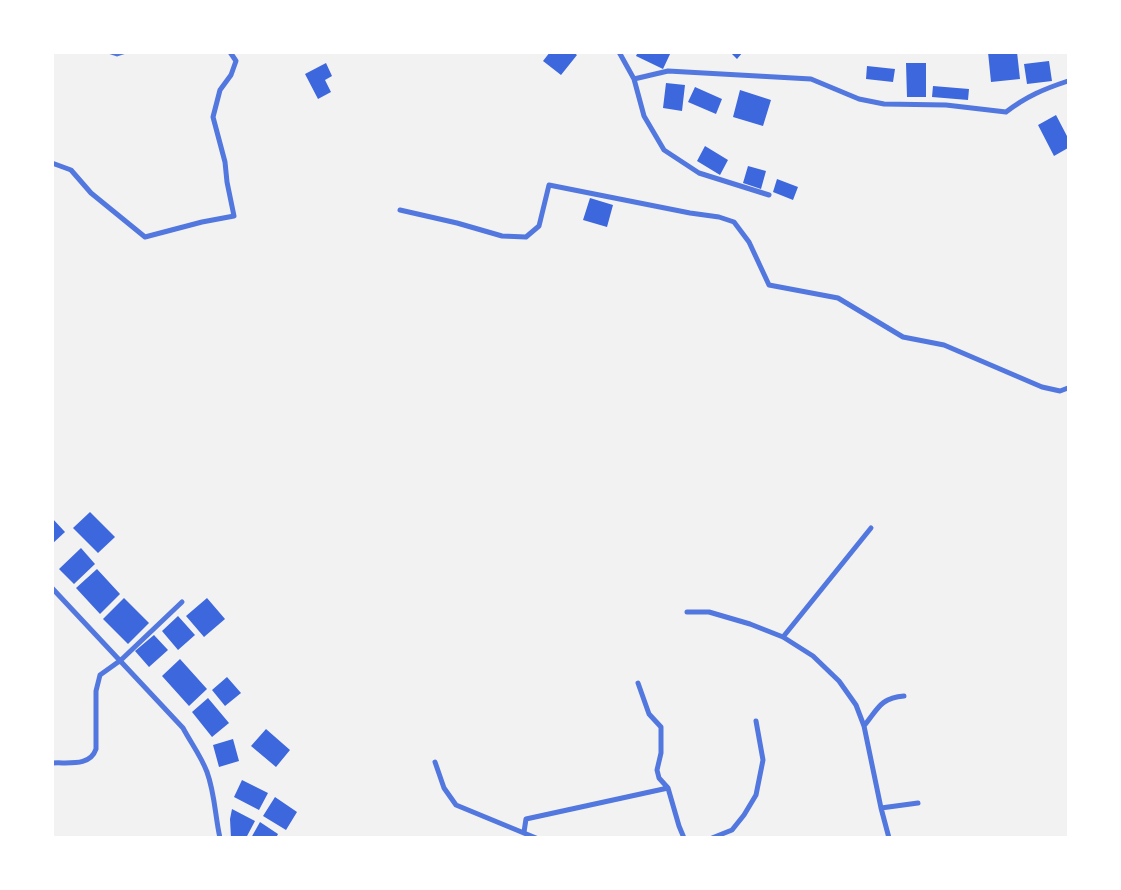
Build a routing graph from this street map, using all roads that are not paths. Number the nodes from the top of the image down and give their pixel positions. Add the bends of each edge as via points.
1 (111, 52) edge
2 (123, 52) edge
3 (230, 52) edge
4 (619, 52) edge
5 (634, 79) junction
6 (1068, 81) edge
7 (52, 163) edge
8 (769, 195) dead end
9 (400, 210) dead end
10 (1068, 388) edge
11 (872, 528) dead end
12 (52, 588) edge
13 (182, 602) dead end
14 (687, 612) dead end
15 (783, 637) junction
16 (121, 660) junction
17 (638, 683) dead end
18 (904, 696) dead end
19 (756, 721) dead end
20 (864, 726) junction
21 (435, 762) dead end
22 (52, 763) edge
23 (668, 788) junction
24 (918, 803) dead end
25 (880, 808) junction
26 (524, 832) junction
27 (220, 838) edge
28 (536, 838) edge
29 (684, 838) edge
30 (712, 838) edge
31 (889, 838) edge

1 - 2 street
3 - 7 street via 236,61 220,90 213,117 234,216 145,237 92,193 71,170
4 - 5 street
5 - 6 street via 668,71 811,79 859,99 884,104 946,105 1006,112 1023,99
5 - 8 street via 644,116 664,150 699,173
9 - 10 street via 502,236 526,237 539,226 549,185 719,217 734,222 749,242 769,285 838,298 904,337 944,345 1042,387 1060,391
11 - 15 street
12 - 16 street
13 - 16 street
14 - 15 street via 709,612
15 - 20 street via 813,656 839,681 856,705
16 - 22 street via 100,675 97,682 94,754 84,762
16 - 27 street via 183,728 197,750 213,791
17 - 23 street via 649,714 661,727 657,770
18 - 20 street via 890,697 882,703
19 - 30 street via 763,760 756,795 732,830
20 - 25 street
21 - 26 street via 444,788 456,805
23 - 26 street via 533,816 526,819
23 - 29 street
24 - 25 street
25 - 31 street
26 - 28 street

